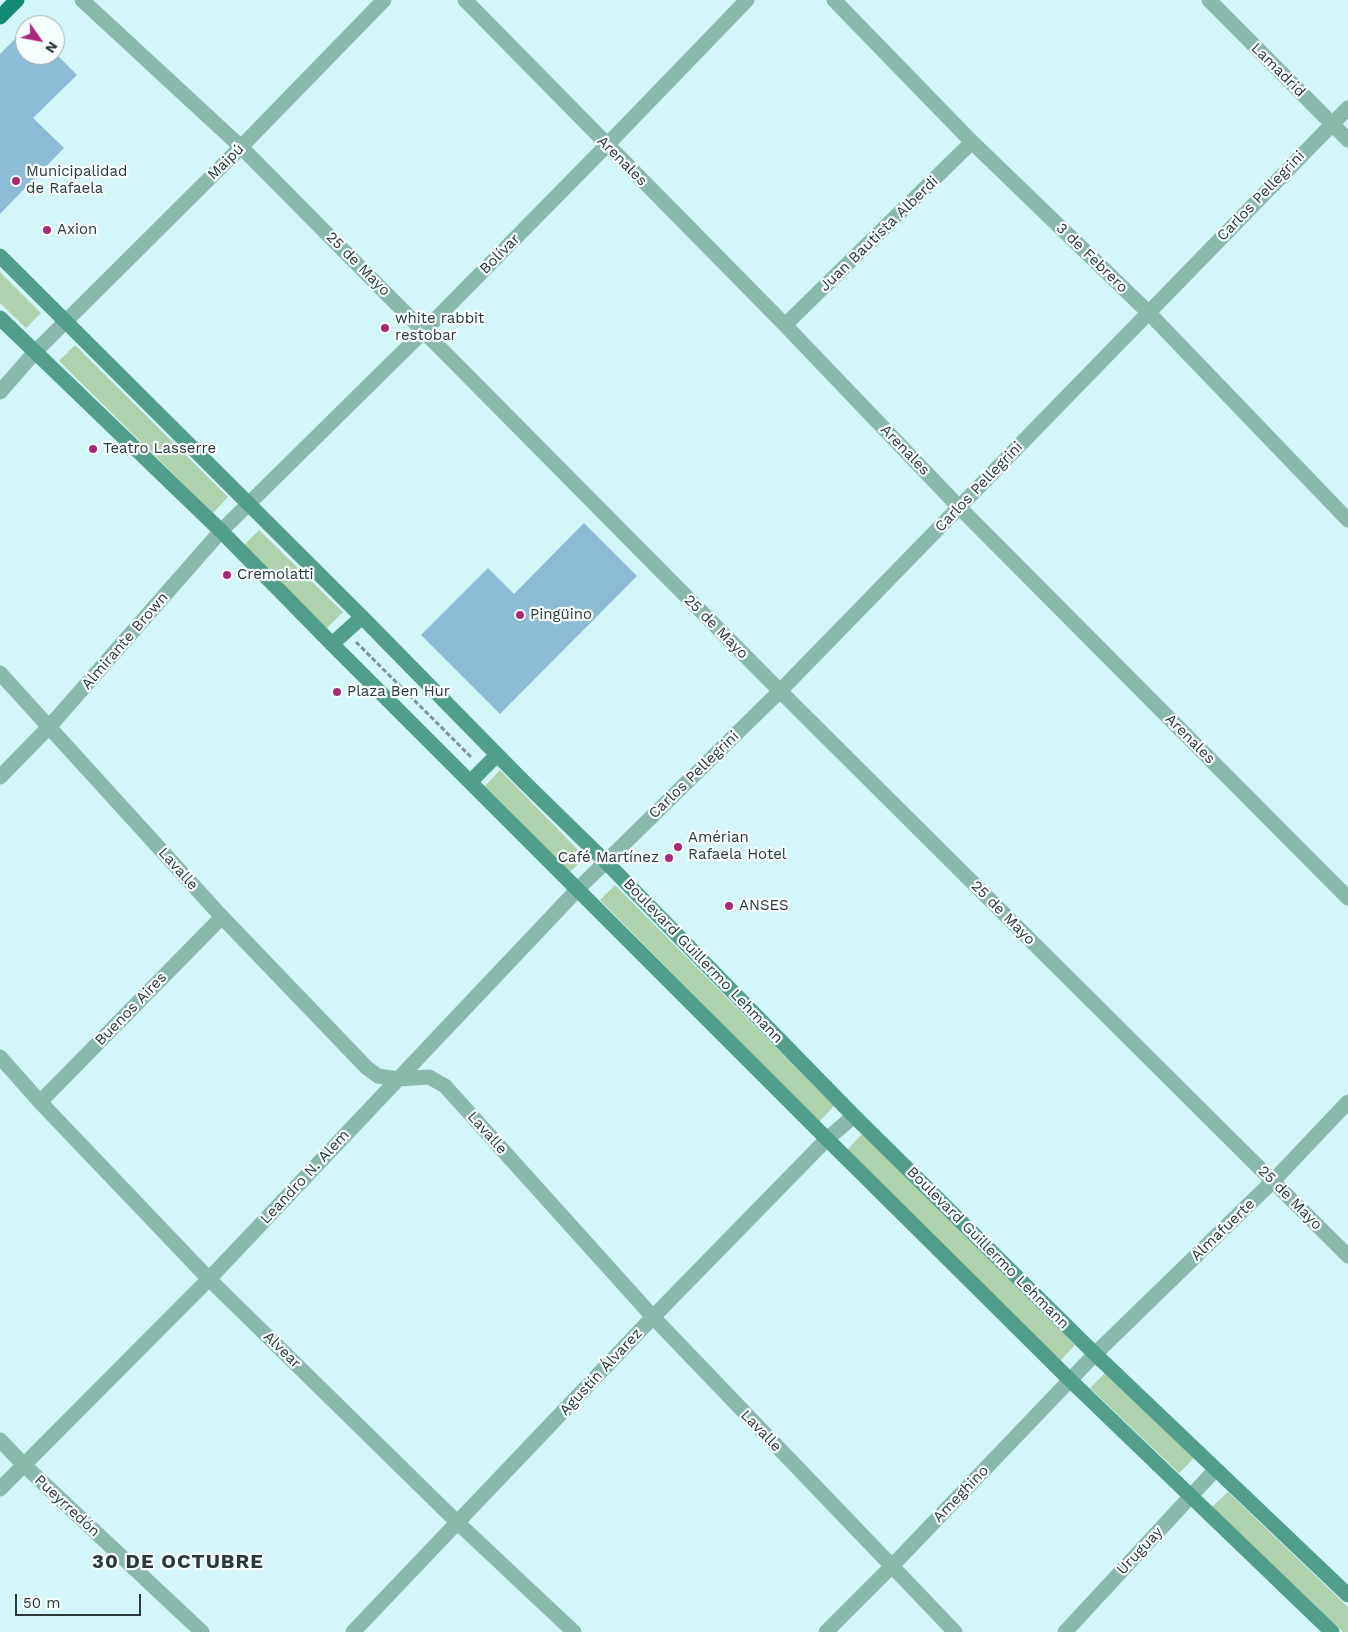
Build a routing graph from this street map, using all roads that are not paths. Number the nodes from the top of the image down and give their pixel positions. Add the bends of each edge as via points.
1 (17, 0) edge
2 (82, 0) edge
3 (384, 0) edge
4 (465, 0) edge
5 (747, 0) edge
6 (834, 0) edge
7 (1209, 0) edge
8 (0, 17) edge
9 (1348, 108) edge
10 (1332, 124) junction
11 (1348, 140) edge
12 (972, 142) junction
13 (607, 146) junction
14 (241, 147) junction
15 (0, 256) edge
16 (1148, 312) junction
17 (0, 318) edge
18 (66, 322) junction
19 (785, 325) junction
20 (424, 331) junction
21 (35, 352) junction
22 (0, 392) edge
23 (248, 503) junction
24 (959, 507) junction
25 (1347, 517) edge
26 (221, 531) junction
27 (362, 617) junction
28 (332, 644) junction
29 (0, 673) edge
30 (780, 691) junction
31 (49, 727) junction
32 (497, 755) junction
33 (0, 777) edge
34 (470, 782) junction
35 (605, 861) junction
36 (578, 889) junction
37 (1348, 898) edge
38 (222, 917) junction
39 (0, 1057) edge
40 (398, 1079) junction
41 (40, 1102) junction
42 (1348, 1102) edge
43 (854, 1116) junction
44 (827, 1139) junction
45 (1273, 1181) junction
46 (1348, 1256) edge
47 (209, 1279) junction
48 (653, 1318) junction
49 (1095, 1354) junction
50 (1070, 1380) junction
51 (0, 1440) edge
52 (24, 1465) junction
53 (1215, 1470) junction
54 (0, 1489) edge
55 (1192, 1496) junction
56 (458, 1523) junction
57 (891, 1567) junction
58 (1348, 1595) edge
59 (202, 1632) edge
60 (353, 1632) edge
61 (574, 1632) edge
62 (826, 1632) edge
63 (955, 1632) edge
64 (1065, 1632) edge
65 (1332, 1632) edge

1 - 8 main road
2 - 14 street, 25 de Mayo
3 - 14 street, Maipú
4 - 13 street, Arenales
5 - 13 street, Bolívar
6 - 12 street, 3 de Febrero
7 - 10 street, Lamadrid
9 - 10 street, Carlos Pellegrini
10 - 11 street, Lamadrid
10 - 16 street, Carlos Pellegrini
12 - 16 street, 3 de Febrero
12 - 19 street, Juan Bautista Alberdi
13 - 19 street, Arenales
13 - 20 street, Bolívar
14 - 18 street, Maipú
14 - 20 street, 25 de Mayo
15 - 18 main road, Boulevard Guillermo Lehmann
16 - 24 street, Carlos Pellegrini
16 - 25 street, 3 de Febrero
17 - 21 main road
18 - 21 street, Maipú
18 - 23 main road, Boulevard Guillermo Lehmann
19 - 24 street, Arenales
20 - 23 street, Bolívar
20 - 30 street, 25 de Mayo
21 - 22 street, Maipú
21 - 26 main road
23 - 26 street, Almirante Brown
23 - 27 main road, Boulevard Guillermo Lehmann
24 - 30 street, Carlos Pellegrini
24 - 37 street, Arenales
26 - 28 main road
26 - 31 street, Almirante Brown
27 - 28 main road
27 - 32 main road, Boulevard Guillermo Lehmann
28 - 34 main road
29 - 31 street, Lavalle
30 - 35 street, Carlos Pellegrini
30 - 45 street, 25 de Mayo
31 - 33 street, Almirante Brown
31 - 38 street, Lavalle
32 - 34 main road
32 - 35 main road, Boulevard Guillermo Lehmann
34 - 36 main road
35 - 36 street, Leandro N. Alem
35 - 43 main road, Boulevard Guillermo Lehmann
36 - 40 street, Leandro N. Alem
36 - 44 main road
38 - 40 street, Lavalle via 367,1068 378,1076
38 - 41 street, Buenos Aires
39 - 41 street, Alvear
40 - 47 street, Leandro N. Alem
40 - 48 street, Lavalle via 428,1077 445,1086
41 - 47 street, Alvear
42 - 45 street, Almafuerte
43 - 44 street, Agustín Álvarez
43 - 49 main road, Boulevard Guillermo Lehmann
44 - 48 street, Agustín Álvarez
44 - 50 main road
45 - 46 street, 25 de Mayo
45 - 49 street, Almafuerte
47 - 52 street, Leandro N. Alem
47 - 56 street, Alvear
48 - 56 street, Agustín Álvarez
48 - 57 street, Lavalle
49 - 50 street, Ameghino
49 - 53 main road, Boulevard Guillermo Lehmann
50 - 55 main road
50 - 57 street, Ameghino
51 - 52 street, Pueyrredón
52 - 54 street, Leandro N. Alem
52 - 59 street, Pueyrredón
53 - 55 street, Uruguay
53 - 58 main road, Boulevard Guillermo Lehmann
55 - 64 street, Uruguay
55 - 65 main road
56 - 60 street, Agustín Álvarez
56 - 61 street, Alvear
57 - 62 street, Ameghino
57 - 63 street, Lavalle

